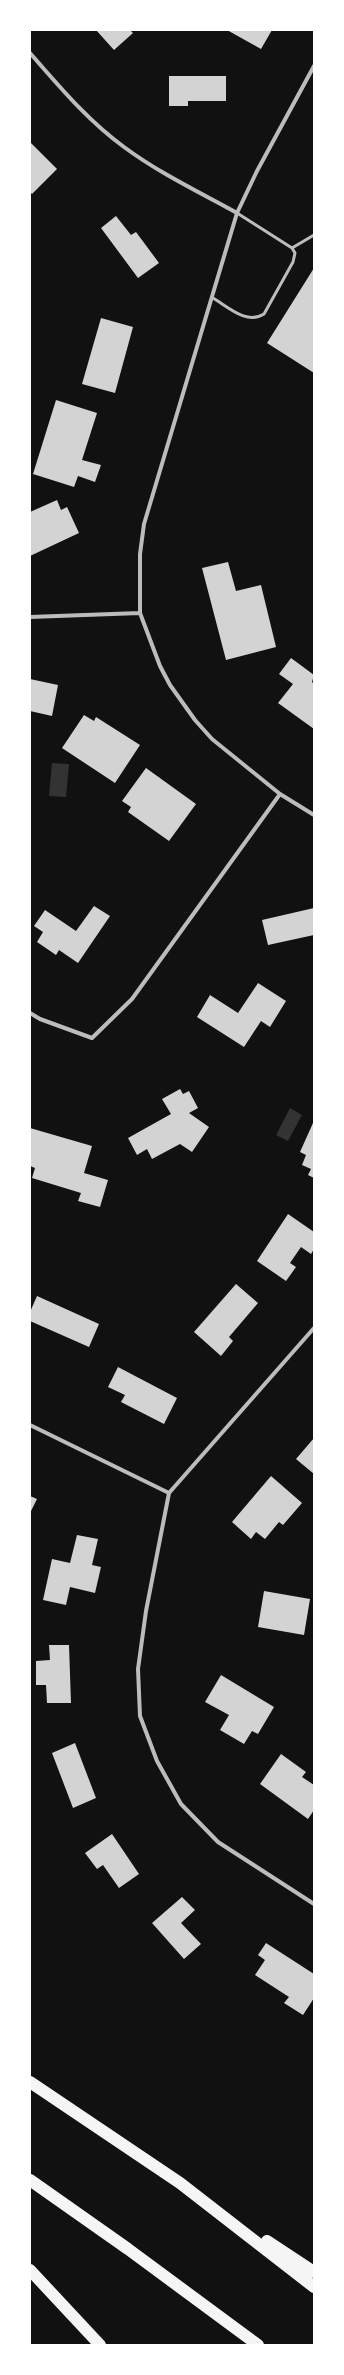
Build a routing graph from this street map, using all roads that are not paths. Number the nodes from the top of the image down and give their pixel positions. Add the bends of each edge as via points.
1 (30, 53) edge
2 (314, 66) edge
3 (237, 213) junction
4 (314, 235) edge
5 (292, 248) junction
6 (213, 298) junction
7 (140, 613) junction
8 (30, 617) edge
9 (280, 794) junction
10 (314, 815) edge
11 (30, 1013) edge
12 (314, 1328) edge
13 (30, 1425) edge
14 (169, 1493) junction
15 (314, 1904) edge
16 (30, 2082) edge
17 (30, 2180) edge
18 (180, 2183) junction
19 (30, 2270) edge
20 (314, 2272) edge
21 (314, 2286) edge
22 (100, 2345) edge
23 (258, 2345) edge

1 - 3 street via 92,121 124,147 143,161
2 - 3 street
3 - 5 lane
3 - 6 street
4 - 5 lane
5 - 6 lane via 295,253 293,262 264,314 258,318 252,319 241,315
6 - 7 street via 144,524 140,554
7 - 8 street
7 - 9 street via 160,666 195,720 212,739
9 - 10 street
9 - 11 street via 132,999 92,1038
12 - 14 street
13 - 14 street
14 - 15 street via 139,1648 140,1716 167,1782 199,1825 240,1858
16 - 18 highway
17 - 23 highway
18 - 20 highway
18 - 21 highway
19 - 22 highway

